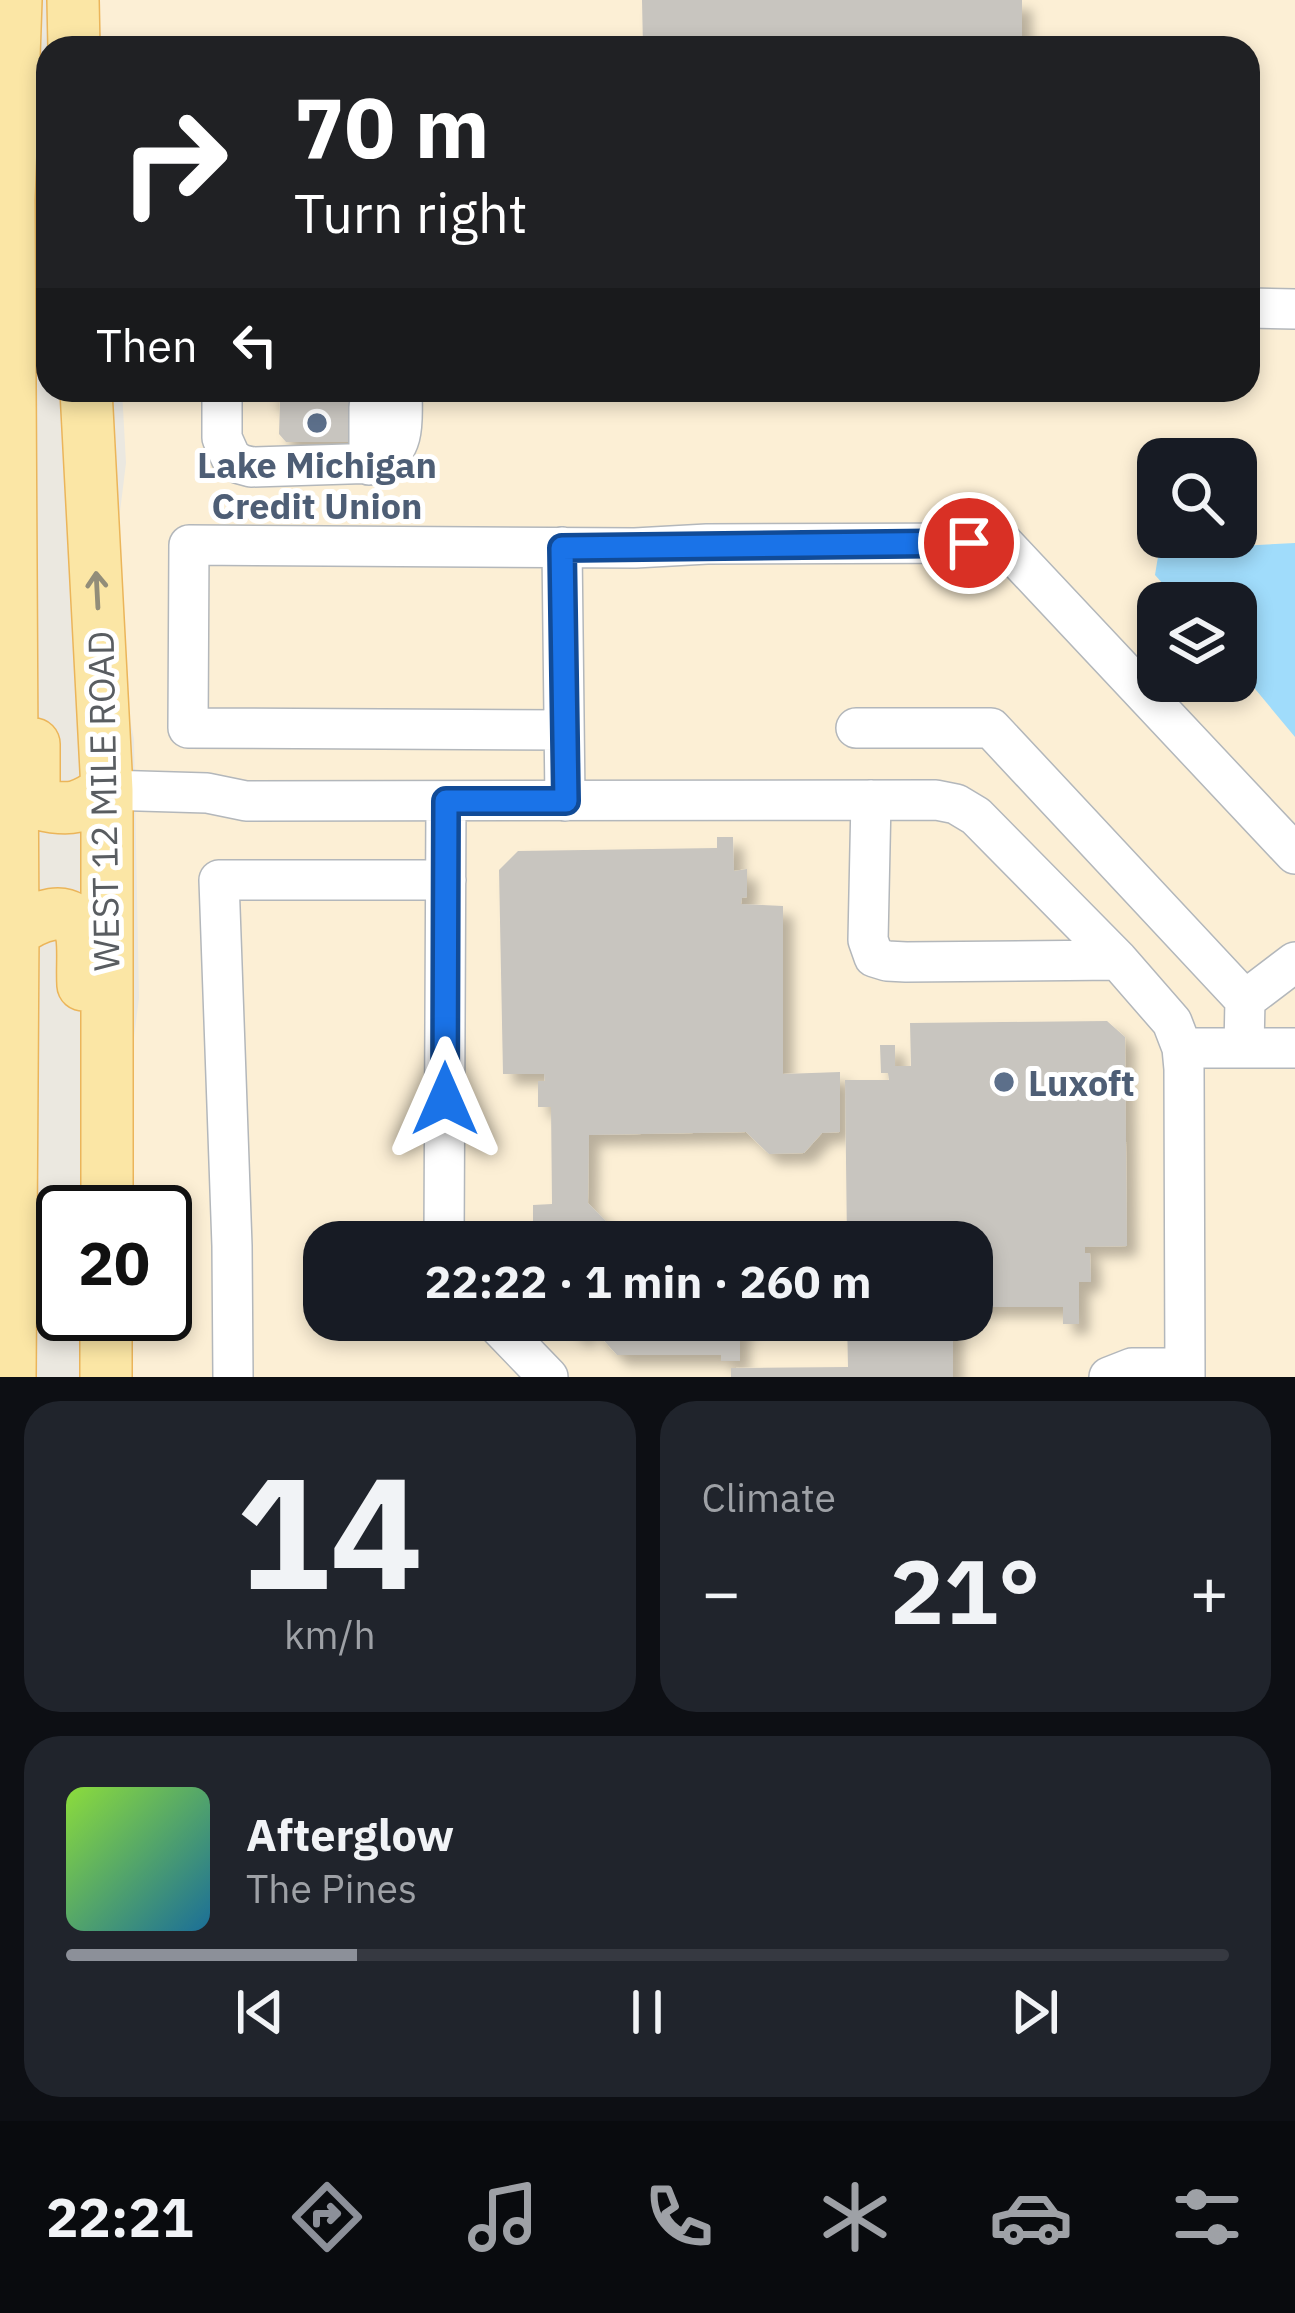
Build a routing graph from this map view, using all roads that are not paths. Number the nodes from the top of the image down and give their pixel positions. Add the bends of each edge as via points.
1 (16, 0) edge
2 (73, 0) edge
3 (74, 36) edge
4 (19, 200) edge
5 (5, 252) edge
6 (1260, 308) edge
7 (1295, 309) edge
8 (87, 402) edge
9 (222, 402) edge
10 (386, 402) edge
11 (11, 470) junction
12 (562, 548) junction
13 (856, 728) dead end
14 (564, 730) junction
15 (107, 790) junction
16 (872, 800) junction
17 (446, 801) junction
18 (566, 801) junction
19 (1295, 854) edge
20 (446, 880) junction
21 (13, 933) junction
22 (1118, 960) junction
23 (1295, 962) edge
24 (1245, 1000) junction
25 (1244, 1047) junction
26 (1182, 1048) junction
27 (1295, 1048) edge
28 (86, 1185) edge
29 (106, 1185) edge
30 (444, 1221) edge
31 (106, 1341) edge
32 (513, 1341) edge
33 (1185, 1373) edge
34 (10, 1377) edge
35 (106, 1377) edge
36 (232, 1377) edge
37 (548, 1377) edge
38 (1109, 1377) edge

1 - 4 main road
2 - 3 main road
4 - 5 main road
5 - 11 main road
6 - 7 lane
15 -> 8 main road, WEST 12 MILE ROAD
9 - 10 lane via 231,458 251,466 388,458 402,437
11 - 15 main road via 34,542 34,790 39,804 61,810
11 - 21 main road
12 - 14 lane
12 - 14 lane via 190,545 188,728
12 - 19 lane via 1003,543
13 - 24 lane via 991,728
14 - 18 lane
15 - 17 lane via 246,801
15 - 29 main road, WEST 12 MILE ROAD
16 - 18 lane
16 - 22 lane via 935,800 976,816
16 - 22 lane via 874,957
17 - 18 lane
17 - 20 lane
20 - 30 lane
20 - 36 lane via 219,880
21 - 28 main road via 44,914 74,919 81,931
21 - 34 main road
22 - 26 lane via 1172,1022
23 - 24 lane
24 - 25 lane
25 - 26 lane
25 - 27 lane
26 - 33 lane
31 - 35 main road
32 - 37 lane
33 - 38 lane via 1132,1368

